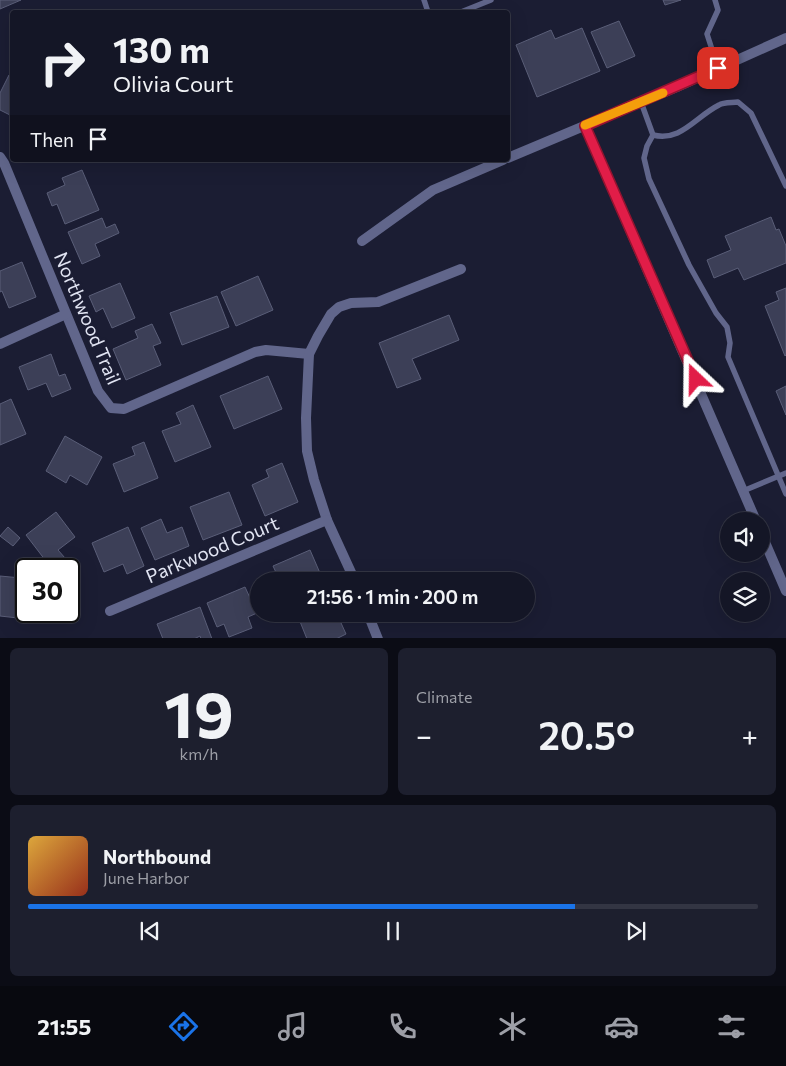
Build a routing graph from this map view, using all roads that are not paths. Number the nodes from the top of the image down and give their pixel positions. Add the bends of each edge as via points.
1 (490, 0) edge
2 (716, 0) edge
3 (466, 10) edge
4 (786, 38) edge
5 (718, 68) junction
6 (641, 102) junction
7 (585, 126) junction
8 (652, 135) junction
9 (0, 157) edge
10 (510, 157) edge
11 (490, 162) edge
12 (786, 186) edge
13 (362, 241) dead end
14 (461, 269) dead end
15 (66, 314) junction
16 (0, 344) edge
17 (309, 354) junction
18 (786, 473) edge
19 (778, 476) junction
20 (743, 491) junction
21 (786, 494) edge
22 (752, 512) edge
23 (327, 520) junction
24 (770, 554) edge
25 (351, 572) edge
26 (786, 591) edge
27 (110, 611) dead end
28 (371, 622) edge
29 (378, 638) edge

1 - 3 lane
2 - 5 lane via 718,10 707,34
4 - 5 street
5 - 6 street
6 - 7 street
6 - 8 lane
7 - 10 street
7 - 20 street
8 - 12 lane via 667,137 687,128 720,104 738,102 751,113
8 - 19 lane via 644,158 650,179 689,265 727,327 728,357
9 - 15 street, Northwood Trail
11 - 13 street via 433,190
14 - 17 street via 378,302 339,307 331,314
15 - 16 street
15 - 17 street, Northwood Trail via 98,391 111,408 124,409 255,352
17 - 23 street via 307,451
18 - 19 lane
19 - 20 lane
19 - 21 lane
20 - 22 street
23 - 25 street
23 - 27 street, Parkwood Court
24 - 26 street
28 - 29 street

